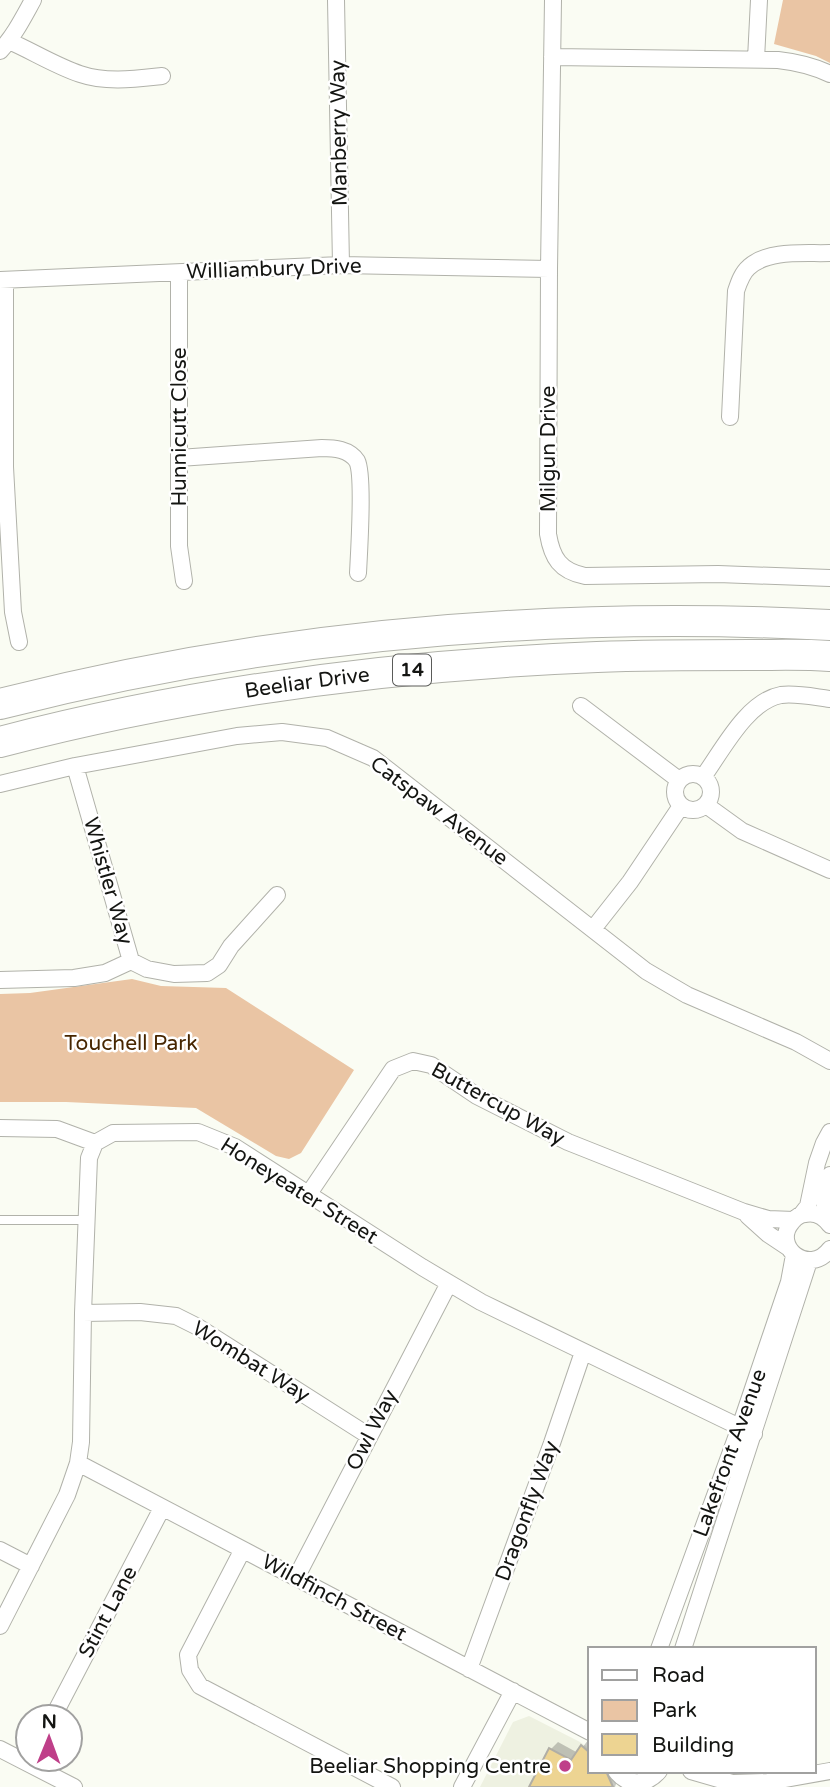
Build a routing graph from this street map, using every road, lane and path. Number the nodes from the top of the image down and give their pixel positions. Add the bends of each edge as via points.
1 (33, 0) edge
2 (336, 0) edge
3 (553, 0) edge
4 (759, 0) edge
5 (5, 46) edge
6 (552, 57) junction
7 (756, 59) junction
8 (830, 74) edge
9 (162, 76) dead end
10 (830, 253) edge
11 (341, 265) junction
12 (549, 269) junction
13 (179, 273) junction
14 (3, 280) edge
15 (730, 417) dead end
16 (179, 458) junction
17 (3, 467) edge
18 (358, 573) dead end
19 (830, 578) edge
20 (184, 581) dead end
21 (830, 625) edge
22 (19, 642) dead end
23 (830, 656) edge
24 (830, 699) edge
25 (0, 704) edge
26 (582, 706) dead end
27 (0, 742) edge
28 (75, 766) junction
29 (703, 777) junction
30 (679, 780) junction
31 (0, 784) edge
32 (706, 805) junction
33 (681, 806) junction
34 (830, 870) edge
35 (277, 895) dead end
36 (593, 929) junction
37 (131, 961) junction
38 (0, 980) edge
39 (830, 1061) edge
40 (0, 1128) edge
41 (830, 1132) edge
42 (95, 1143) junction
43 (830, 1175) edge
44 (308, 1195) junction
45 (744, 1212) junction
46 (797, 1217) junction
47 (0, 1220) edge
48 (87, 1220) junction
49 (828, 1222) edge
50 (830, 1249) edge
51 (797, 1254) junction
52 (449, 1283) junction
53 (83, 1313) junction
54 (583, 1352) junction
55 (747, 1431) junction
56 (369, 1436) junction
57 (78, 1463) junction
58 (162, 1508) junction
59 (0, 1550) edge
60 (243, 1550) junction
61 (31, 1566) junction
62 (296, 1578) junction
63 (0, 1626) edge
64 (660, 1647) edge
65 (684, 1647) edge
66 (469, 1669) junction
67 (513, 1690) junction
68 (60, 1703) edge
69 (588, 1731) edge
70 (830, 1771) edge
71 (50, 1773) edge
72 (618, 1773) edge
73 (657, 1773) edge
74 (698, 1773) edge
75 (632, 1785) edge
76 (74, 1787) edge
77 (392, 1787) edge
78 (462, 1787) edge

1 - 5 street
2 - 11 street, Manberry Way
3 - 6 street, Milgun Drive
4 - 7 street
5 - 9 street via 102,79
6 - 7 street
6 - 12 street, Milgun Drive
7 - 8 street via 796,62
10 - 15 street via 762,259 740,278
11 - 12 street, Williambury Drive
11 - 13 street, Williambury Drive
12 - 19 street, Milgun Drive via 548,534 555,560 585,576
13 - 14 street, Williambury Drive
13 - 16 street, Hunnicutt Close
14 - 17 street
16 - 18 street via 321,448 356,450 360,479
16 - 20 street, Hunnicutt Close via 179,546
17 - 22 street
21 - 25 highway, Beeliar Drive / 14 via 637,622 414,633 214,659
23 - 27 highway, Beeliar Drive / 14 via 659,654 509,660 389,672 202,697
24 - 29 street via 784,694 759,704
26 - 30 street
28 - 31 street, Catspaw Avenue
28 - 36 street, Catspaw Avenue via 237,736 282,732 327,738 373,758
28 - 37 street, Whistler Way
29 - 30 street via 690,774
29 - 32 street via 710,787
30 - 33 street via 675,791
32 - 33 street via 696,810
32 - 34 street via 742,831
33 - 36 street
35 - 37 street, Whistler Way via 219,965 207,973 147,970
36 - 39 street, Catspaw Avenue via 646,971 687,995
37 - 38 street via 105,973 74,978
40 - 42 street via 57,1129
41 - 46 street via 817,1163 808,1206
42 - 44 street, Honeyeater Street via 113,1133 198,1132 235,1147
42 - 48 street via 89,1158
43 - 49 street via 824,1197
44 - 45 street, Buttercup Way via 393,1069 413,1061 431,1065 477,1096 568,1142
44 - 52 street, Honeyeater Street
45 - 46 street, Buttercup Way via 768,1219
45 - 51 street, Buttercup Way
46 - 49 street, Buttercup Way via 814,1213
46 - 51 street, Lakefront Avenue via 786,1236
47 - 48 lane
48 - 53 street
50 - 51 street via 822,1258
51 - 55 street, Lakefront Avenue
52 - 54 street, Honeyeater Street
52 - 56 street, Owl Way
53 - 56 street, Wombat Way via 176,1317
53 - 57 street
54 - 55 street, Honeyeater Street
54 - 66 street, Dragonfly Way
55 - 64 street, Lakefront Avenue
55 - 65 street, Lakefront Avenue
56 - 62 street, Owl Way
57 - 58 street, Wildfinch Street
57 - 61 street via 67,1496
58 - 60 street, Wildfinch Street
58 - 68 street, Stint Lane
59 - 61 street
60 - 62 street, Wildfinch Street
60 - 77 street via 188,1655 190,1670 201,1686
61 - 63 street
62 - 66 street, Wildfinch Street
66 - 67 street, Wildfinch Street
67 - 69 street, Wildfinch Street
67 - 78 street
70 - 74 street via 732,1783
71 - 76 street
72 - 75 street
73 - 75 street

